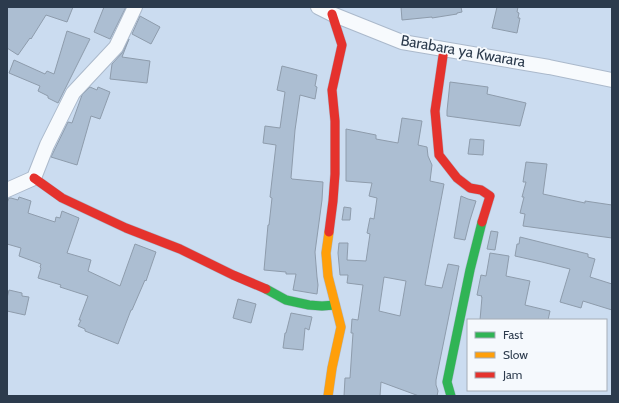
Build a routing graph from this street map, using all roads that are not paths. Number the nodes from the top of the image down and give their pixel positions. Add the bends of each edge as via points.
1 (135, 7) edge
2 (318, 7) edge
3 (332, 14) junction
4 (444, 49) junction
5 (612, 80) edge
6 (34, 178) junction
7 (7, 190) edge
8 (335, 305) junction
9 (328, 396) edge
10 (451, 396) edge

1 - 6 street via 116,47 73,93
2 - 3 street, Barabara ya Kwarara
3 - 4 street, Barabara ya Kwarara via 402,42
3 - 8 street via 342,44 332,90 335,122 334,174 326,253
4 - 5 street, Barabara ya Kwarara
4 - 10 street via 435,111 439,155 457,178 470,188 481,190 490,196 470,270 446,382
6 - 7 street
6 - 8 street via 62,198 126,228 180,249 270,290 286,300 309,305
8 - 9 street via 341,327

